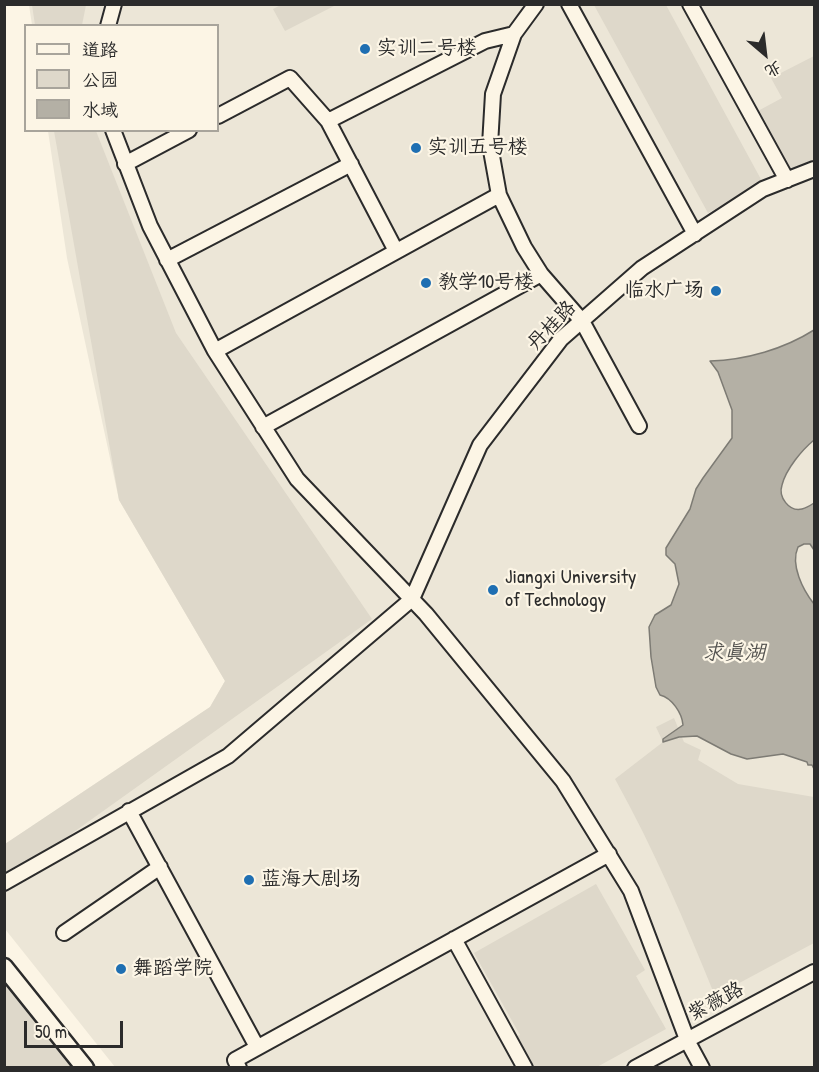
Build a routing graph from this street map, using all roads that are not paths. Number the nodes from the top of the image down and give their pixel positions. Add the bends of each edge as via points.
1 (114, 4) edge
2 (536, 4) edge
3 (569, 4) edge
4 (690, 4) edge
5 (109, 24) edge
6 (514, 34) junction
7 (219, 115) edge
8 (328, 121) junction
9 (114, 132) edge
10 (185, 132) edge
11 (125, 164) junction
12 (351, 164) junction
13 (814, 169) edge
14 (787, 180) junction
15 (499, 195) junction
16 (695, 234) junction
17 (396, 252) junction
18 (167, 260) junction
19 (541, 274) junction
20 (582, 321) junction
21 (215, 351) junction
22 (639, 426) dead end
23 (263, 427) junction
24 (412, 599) junction
25 (129, 811) junction
26 (609, 854) junction
27 (160, 867) junction
28 (4, 883) edge
29 (64, 933) dead end
30 (454, 939) junction
31 (4, 967) edge
32 (814, 972) edge
33 (688, 1039) junction
34 (257, 1047) junction
35 (85, 1068) edge
36 (239, 1068) edge
37 (525, 1068) edge
38 (635, 1068) edge
39 (702, 1068) edge

1 - 5 street
2 - 6 street
3 - 16 street
4 - 14 street
6 - 8 street via 485,41
6 - 15 street via 493,94 490,145
7 - 8 street via 290,78
8 - 12 street
9 - 11 street
10 - 11 street
11 - 18 street
12 - 17 street
12 - 18 street
13 - 14 street, 丹桂路
14 - 16 street, 丹桂路 via 763,189
15 - 17 street
15 - 19 street
16 - 20 street, 丹桂路 via 642,268
17 - 21 street
18 - 21 street
19 - 20 street
19 - 23 street
20 - 22 street
20 - 24 street, 丹桂路 via 561,339 480,445
21 - 23 street
23 - 24 street via 297,479
24 - 25 street via 228,756
24 - 26 street via 563,781
25 - 27 street
25 - 28 street
26 - 30 street
26 - 33 street via 631,891
27 - 29 street
27 - 34 street
30 - 34 street
30 - 37 street
31 - 35 main road
32 - 33 street, 紫薇路
33 - 38 street, 紫薇路
33 - 39 street
34 - 36 street via 235,1060

